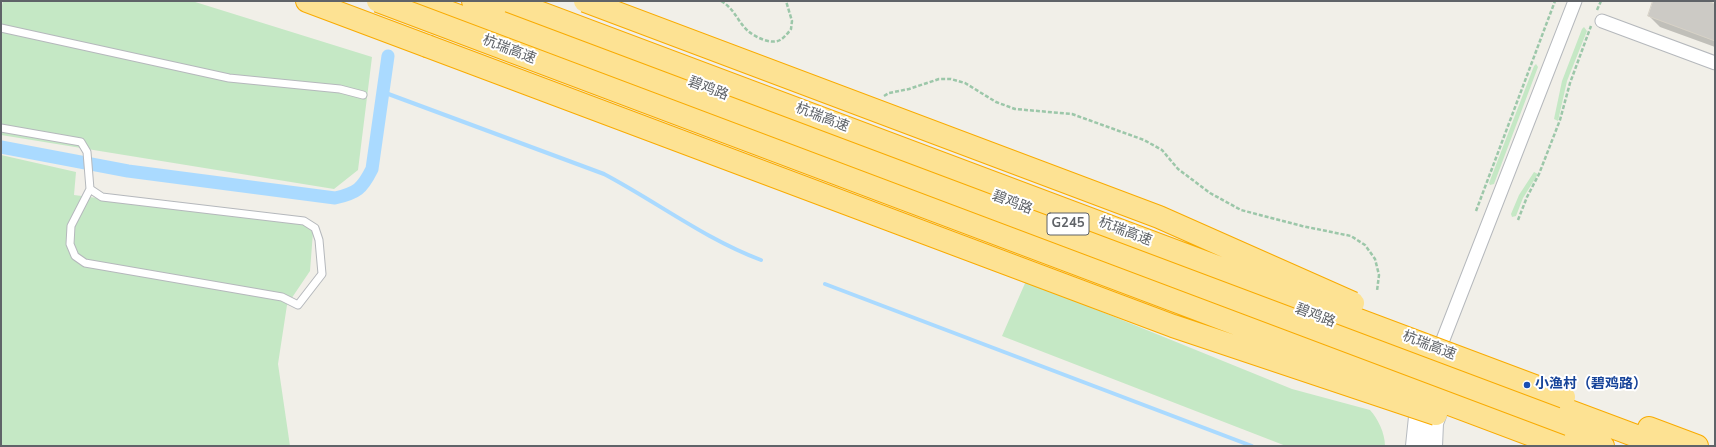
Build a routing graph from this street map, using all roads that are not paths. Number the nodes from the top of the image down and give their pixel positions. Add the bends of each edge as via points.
1 (307, 1) edge
2 (378, 1) edge
3 (419, 1) edge
4 (473, 1) edge
5 (509, 1) edge
6 (586, 1) edge
7 (1570, 2) edge
8 (1596, 20) road end
9 (1, 28) edge
10 (1715, 63) edge
11 (363, 95) dead end
12 (1, 128) edge
13 (90, 189) junction
14 (1438, 377) junction
15 (1564, 397) junction
16 (1415, 446) edge
17 (1433, 446) edge
18 (1530, 446) edge
19 (1561, 446) edge
20 (1603, 446) edge
21 (1663, 446) edge
22 (1697, 446) edge

1 - 18 highway, bridge via 1173,326
2 - 19 highway, 杭瑞高速, bridge
3 - 14 highway, 碧鸡路 / G245
4 - 14 highway, 碧鸡路 / G245
5 - 15 highway, 杭瑞高速, bridge
6 - 15 highway, bridge via 1159,217
7 - 14 street
8 - 10 street
9 - 11 lane via 229,78 340,89
12 - 13 lane via 81,142 87,152
13 - 13 lane via 71,226 70,244 75,256 85,263 282,297 298,305 322,274 319,240 315,228 304,221 102,197
14 - 16 street via 1418,417
14 - 17 street
14 - 20 highway, 碧鸡路 / G245
14 - 21 highway, 碧鸡路 / G245
15 - 22 highway, 杭瑞高速

